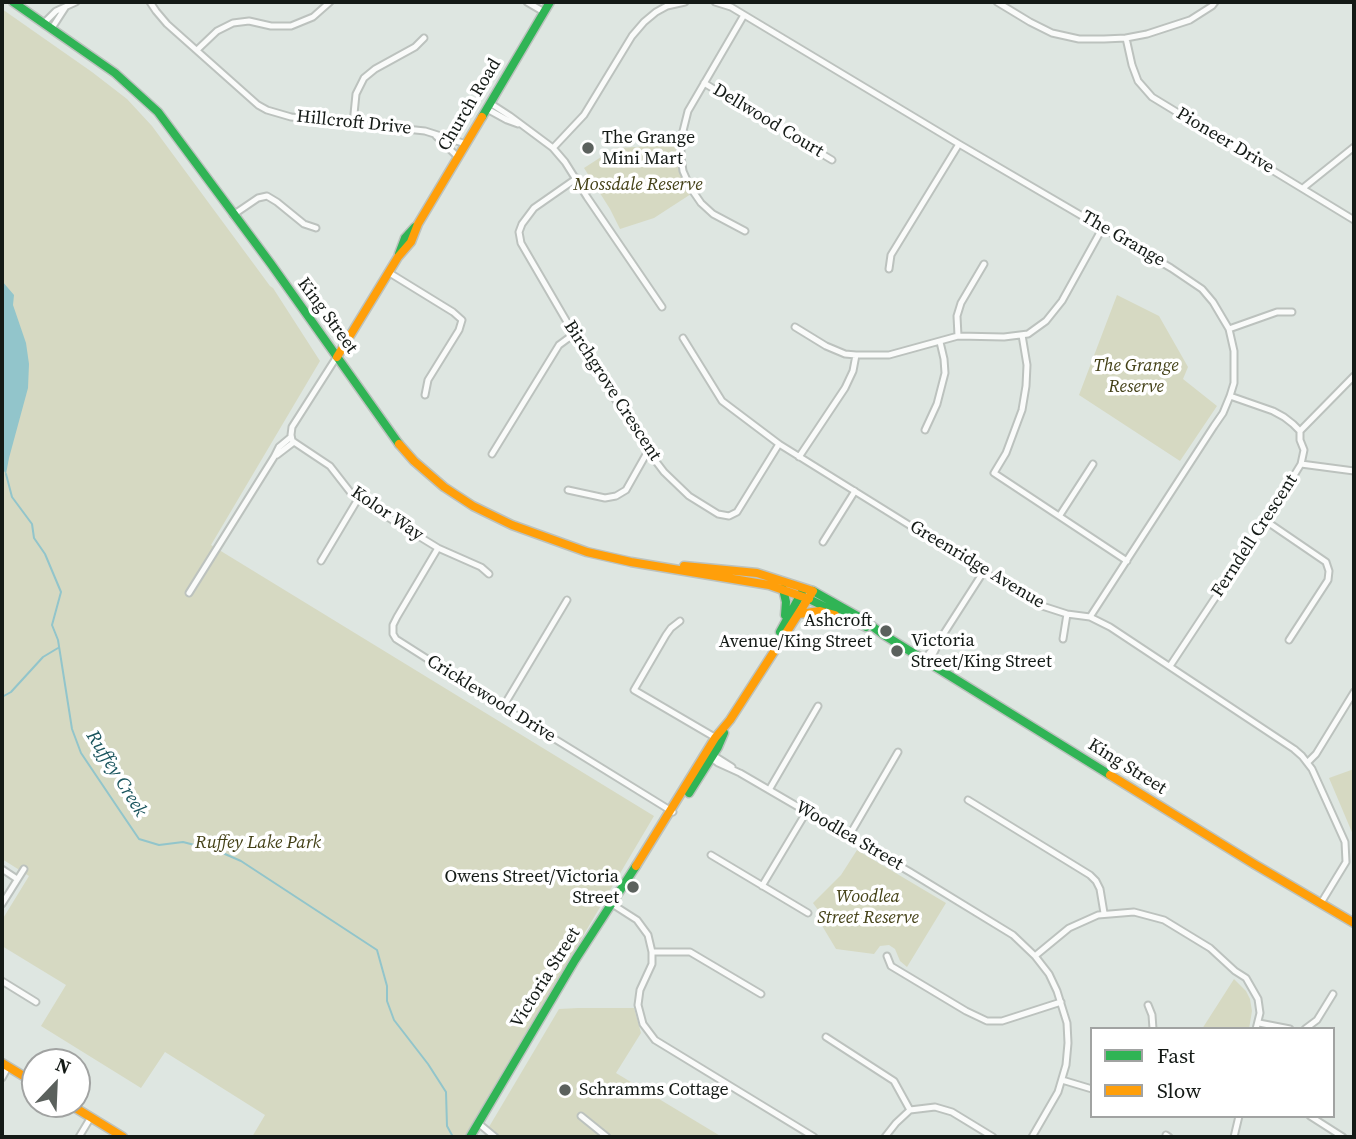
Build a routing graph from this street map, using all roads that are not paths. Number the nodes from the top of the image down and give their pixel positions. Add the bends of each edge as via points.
1 (13, 2) edge
2 (76, 2) edge
3 (150, 2) edge
4 (330, 2) edge
5 (527, 2) edge
6 (550, 2) edge
7 (685, 2) edge
8 (715, 2) edge
9 (997, 2) edge
10 (1215, 2) edge
11 (667, 4) edge
12 (544, 12) junction
13 (744, 15) junction
14 (48, 26) junction
15 (424, 38) dead end
16 (1126, 38) junction
17 (197, 50) junction
18 (704, 83) junction
19 (488, 106) junction
20 (353, 124) junction
21 (434, 134) junction
22 (466, 144) junction
23 (959, 144) junction
24 (1354, 147) edge
25 (553, 148) junction
26 (458, 157) junction
27 (832, 160) dead end
28 (577, 178) junction
29 (1303, 188) junction
30 (233, 215) junction
31 (1354, 220) edge
32 (1103, 227) junction
33 (316, 228) dead end
34 (745, 231) dead end
35 (984, 264) dead end
36 (889, 269) dead end
37 (388, 272) junction
38 (662, 307) dead end
39 (1292, 312) dead end
40 (470, 318) dead end
41 (462, 320) junction
42 (794, 327) dead end
43 (1229, 329) junction
44 (574, 334) junction
45 (1022, 335) junction
46 (958, 336) junction
47 (683, 338) dead end
48 (940, 342) junction
49 (856, 355) junction
50 (337, 357) junction
51 (1354, 376) edge
52 (425, 395) dead end
53 (1230, 397) junction
54 (925, 430) dead end
55 (1300, 432) junction
56 (292, 440) junction
57 (779, 444) junction
58 (648, 451) junction
59 (492, 454) dead end
60 (799, 457) junction
61 (1093, 464) dead end
62 (1301, 464) junction
63 (1354, 471) edge
64 (568, 490) dead end
65 (855, 491) junction
66 (358, 499) junction
67 (1060, 515) junction
68 (1266, 521) junction
69 (823, 542) dead end
70 (438, 548) junction
71 (321, 561) dead end
72 (1127, 561) junction
73 (665, 567) junction
74 (984, 571) junction
75 (489, 574) dead end
76 (783, 589) junction
77 (189, 593) dead end
78 (807, 593) junction
79 (567, 600) dead end
80 (799, 614) junction
81 (1067, 614) junction
82 (1090, 617) junction
83 (680, 621) dead end
84 (784, 624) junction
85 (864, 626) junction
86 (884, 635) junction
87 (1063, 639) dead end
88 (1289, 640) dead end
89 (926, 661) junction
90 (1170, 666) junction
91 (1354, 692) edge
92 (740, 702) junction
93 (818, 706) dead end
94 (503, 707) junction
95 (718, 740) junction
96 (898, 752) dead end
97 (710, 755) junction
98 (1308, 762) junction
99 (769, 790) junction
100 (968, 800) dead end
101 (807, 811) junction
102 (672, 812) junction
103 (849, 836) junction
104 (1354, 847) edge
105 (1345, 849) junction
106 (711, 855) dead end
107 (2, 869) edge
108 (24, 869) dead end
109 (17, 879) junction
110 (762, 886) junction
111 (1321, 903) junction
112 (2, 904) edge
113 (612, 904) junction
114 (808, 913) dead end
115 (1104, 914) junction
116 (1354, 923) edge
117 (652, 952) junction
118 (887, 956) dead end
119 (1035, 956) junction
120 (2, 981) edge
121 (761, 994) dead end
122 (1334, 994) dead end
123 (36, 1002) dead end
124 (1062, 1002) junction
125 (1148, 1005) dead end
126 (1258, 1026) edge
127 (1153, 1027) edge
128 (1308, 1027) edge
129 (826, 1037) dead end
130 (5, 1065) edge
131 (21, 1075) edge
132 (2, 1078) edge
133 (1062, 1080) junction
134 (1090, 1088) edge
135 (910, 1110) junction
136 (581, 1116) dead end
137 (91, 1117) edge
138 (90, 1118) edge
139 (1239, 1118) edge
140 (1313, 1118) edge
141 (478, 1123) junction
142 (79, 1137) edge
143 (123, 1137) edge
144 (470, 1137) edge
145 (495, 1137) edge
146 (607, 1137) edge
147 (814, 1137) edge
148 (885, 1137) edge
149 (993, 1137) edge
150 (1032, 1137) edge
151 (1234, 1137) edge
152 (1343, 1137) edge

1 - 14 main road, King Street
2 - 14 street via 56,11
3 - 17 street, Hillcroft Drive
4 - 17 street via 313,17 291,26 233,23
5 - 12 street
6 - 12 main road, Church Road
7 - 11 street
8 - 13 street, The Grange
9 - 16 street via 1052,33 1079,39
10 - 16 street via 1190,20
11 - 25 street via 632,36 584,115
12 - 19 main road, Church Road
13 - 18 street
13 - 23 street, The Grange
14 - 30 main road, King Street via 148,101
15 - 20 street via 364,78 356,94
16 - 29 street, Pioneer Drive via 1138,81 1152,97
17 - 20 street, Hillcroft Drive via 267,110
18 - 27 street, Dellwood Court
18 - 34 street via 688,111 681,139 683,171 701,203
19 - 22 main road, Church Road
19 - 25 street via 510,116
20 - 21 street, Hillcroft Drive
21 - 22 street, Hillcroft Drive
21 - 26 street, Hillcroft Drive
22 - 26 main road, Church Road
23 - 32 street, The Grange
23 - 36 street via 891,255
24 - 29 street
25 - 28 street
26 - 37 main road, Church Road via 411,242
28 - 38 street
28 - 44 street, Birchgrove Crescent via 534,208 519,232
29 - 31 street, Pioneer Drive
30 - 33 street via 267,197
30 - 50 main road, King Street
32 - 43 street, The Grange via 1202,289
32 - 45 street via 1062,300 1046,321
35 - 46 street via 961,303
37 - 41 street
37 - 50 main road, Church Road
39 - 43 street via 1277,312
40 - 41 street
41 - 52 street via 428,380
42 - 49 street via 827,346
43 - 53 street, The Grange via 1235,368
44 - 58 street, Birchgrove Crescent
44 - 59 street via 559,345
45 - 46 street
45 - 67 street via 1027,365 1022,410 994,473
46 - 48 street
47 - 57 street, Greenridge Avenue via 722,401
48 - 49 street via 889,355
48 - 54 street via 945,373
49 - 60 street via 845,388
50 - 56 street, Church Road via 292,428
50 - 73 main road, King Street via 404,451 455,495 555,541
51 - 55 street
53 - 55 street via 1273,411
53 - 72 street, The Grange
55 - 62 street, Ferndell Crescent
56 - 66 street, Kolor Way via 330,466
56 - 77 street, Church Road via 274,457
57 - 58 street, Birchgrove Crescent via 737,512 729,516 689,496
57 - 60 street, Greenridge Avenue
58 - 64 street via 626,490 616,496
60 - 65 street, Greenridge Avenue
61 - 67 street
62 - 63 street
62 - 68 street, Ferndell Crescent
65 - 69 street
65 - 74 street, Greenridge Avenue
66 - 70 street, Kolor Way
66 - 71 street
67 - 72 street
68 - 88 street via 1326,562 1329,571 1328,580
68 - 90 street, Ferndell Crescent
70 - 75 street, Kolor Way
70 - 94 street, Cricklewood Drive via 397,617 393,634
72 - 82 street, The Grange
73 - 76 main road, King Street
73 - 78 main road, King Street via 748,572
74 - 81 street, Greenridge Avenue via 1036,604
74 - 89 street
76 - 78 main road, King Street
76 - 84 main road
78 - 80 main road, Victoria Street
78 - 84 main road, Victoria Street
78 - 85 main road, King Street
78 - 86 main road, King Street via 831,600
79 - 94 street
80 - 85 main road via 820,611
80 - 92 main road, Victoria Street
81 - 82 street, Greenridge Avenue
81 - 87 street
82 - 90 street, Greenridge Avenue
83 - 95 street via 666,635 634,690
84 - 92 main road, Victoria Street
85 - 86 main road, King Street
86 - 89 main road, King Street
89 - 111 main road, King Street
90 - 98 street, Greenridge Avenue
91 - 98 street
92 - 95 main road, Victoria Street
93 - 99 street
94 - 102 street, Cricklewood Drive
95 - 97 main road, Victoria Street
96 - 103 street
97 - 99 street, Woodlea Street
97 - 102 main road, Victoria Street
98 - 105 street, Greenridge Avenue via 1342,832
99 - 101 street, Woodlea Street
100 - 115 street via 1090,875 1100,889
101 - 103 street, Woodlea Street
101 - 110 street
102 - 113 main road, Victoria Street
103 - 119 street, Woodlea Street via 1013,935
104 - 105 street
105 - 111 street via 1346,862
106 - 110 street
107 - 109 street
108 - 109 street
109 - 112 street
110 - 114 street
111 - 116 main road, King Street
113 - 117 street via 637,920 649,935
113 - 141 main road, Victoria Street
115 - 119 street via 1069,928
115 - 126 street via 1134,912 1164,920 1210,948 1254,989
117 - 121 street via 690,952
117 - 147 street via 639,1005 643,1024 655,1040
118 - 124 street via 891,966 987,1021 1002,1021
119 - 124 street, Woodlea Street
120 - 123 street
122 - 128 street
124 - 133 street, Woodlea Street via 1068,1044
125 - 127 street
129 - 135 street via 894,1081
130 - 131 main road
130 - 132 street
133 - 134 street
133 - 150 street, Woodlea Street
135 - 148 street
135 - 149 street via 935,1107 952,1112
136 - 146 street
137 - 143 main road
138 - 142 street
139 - 151 street
140 - 152 street
141 - 144 main road, Victoria Street
141 - 145 street

